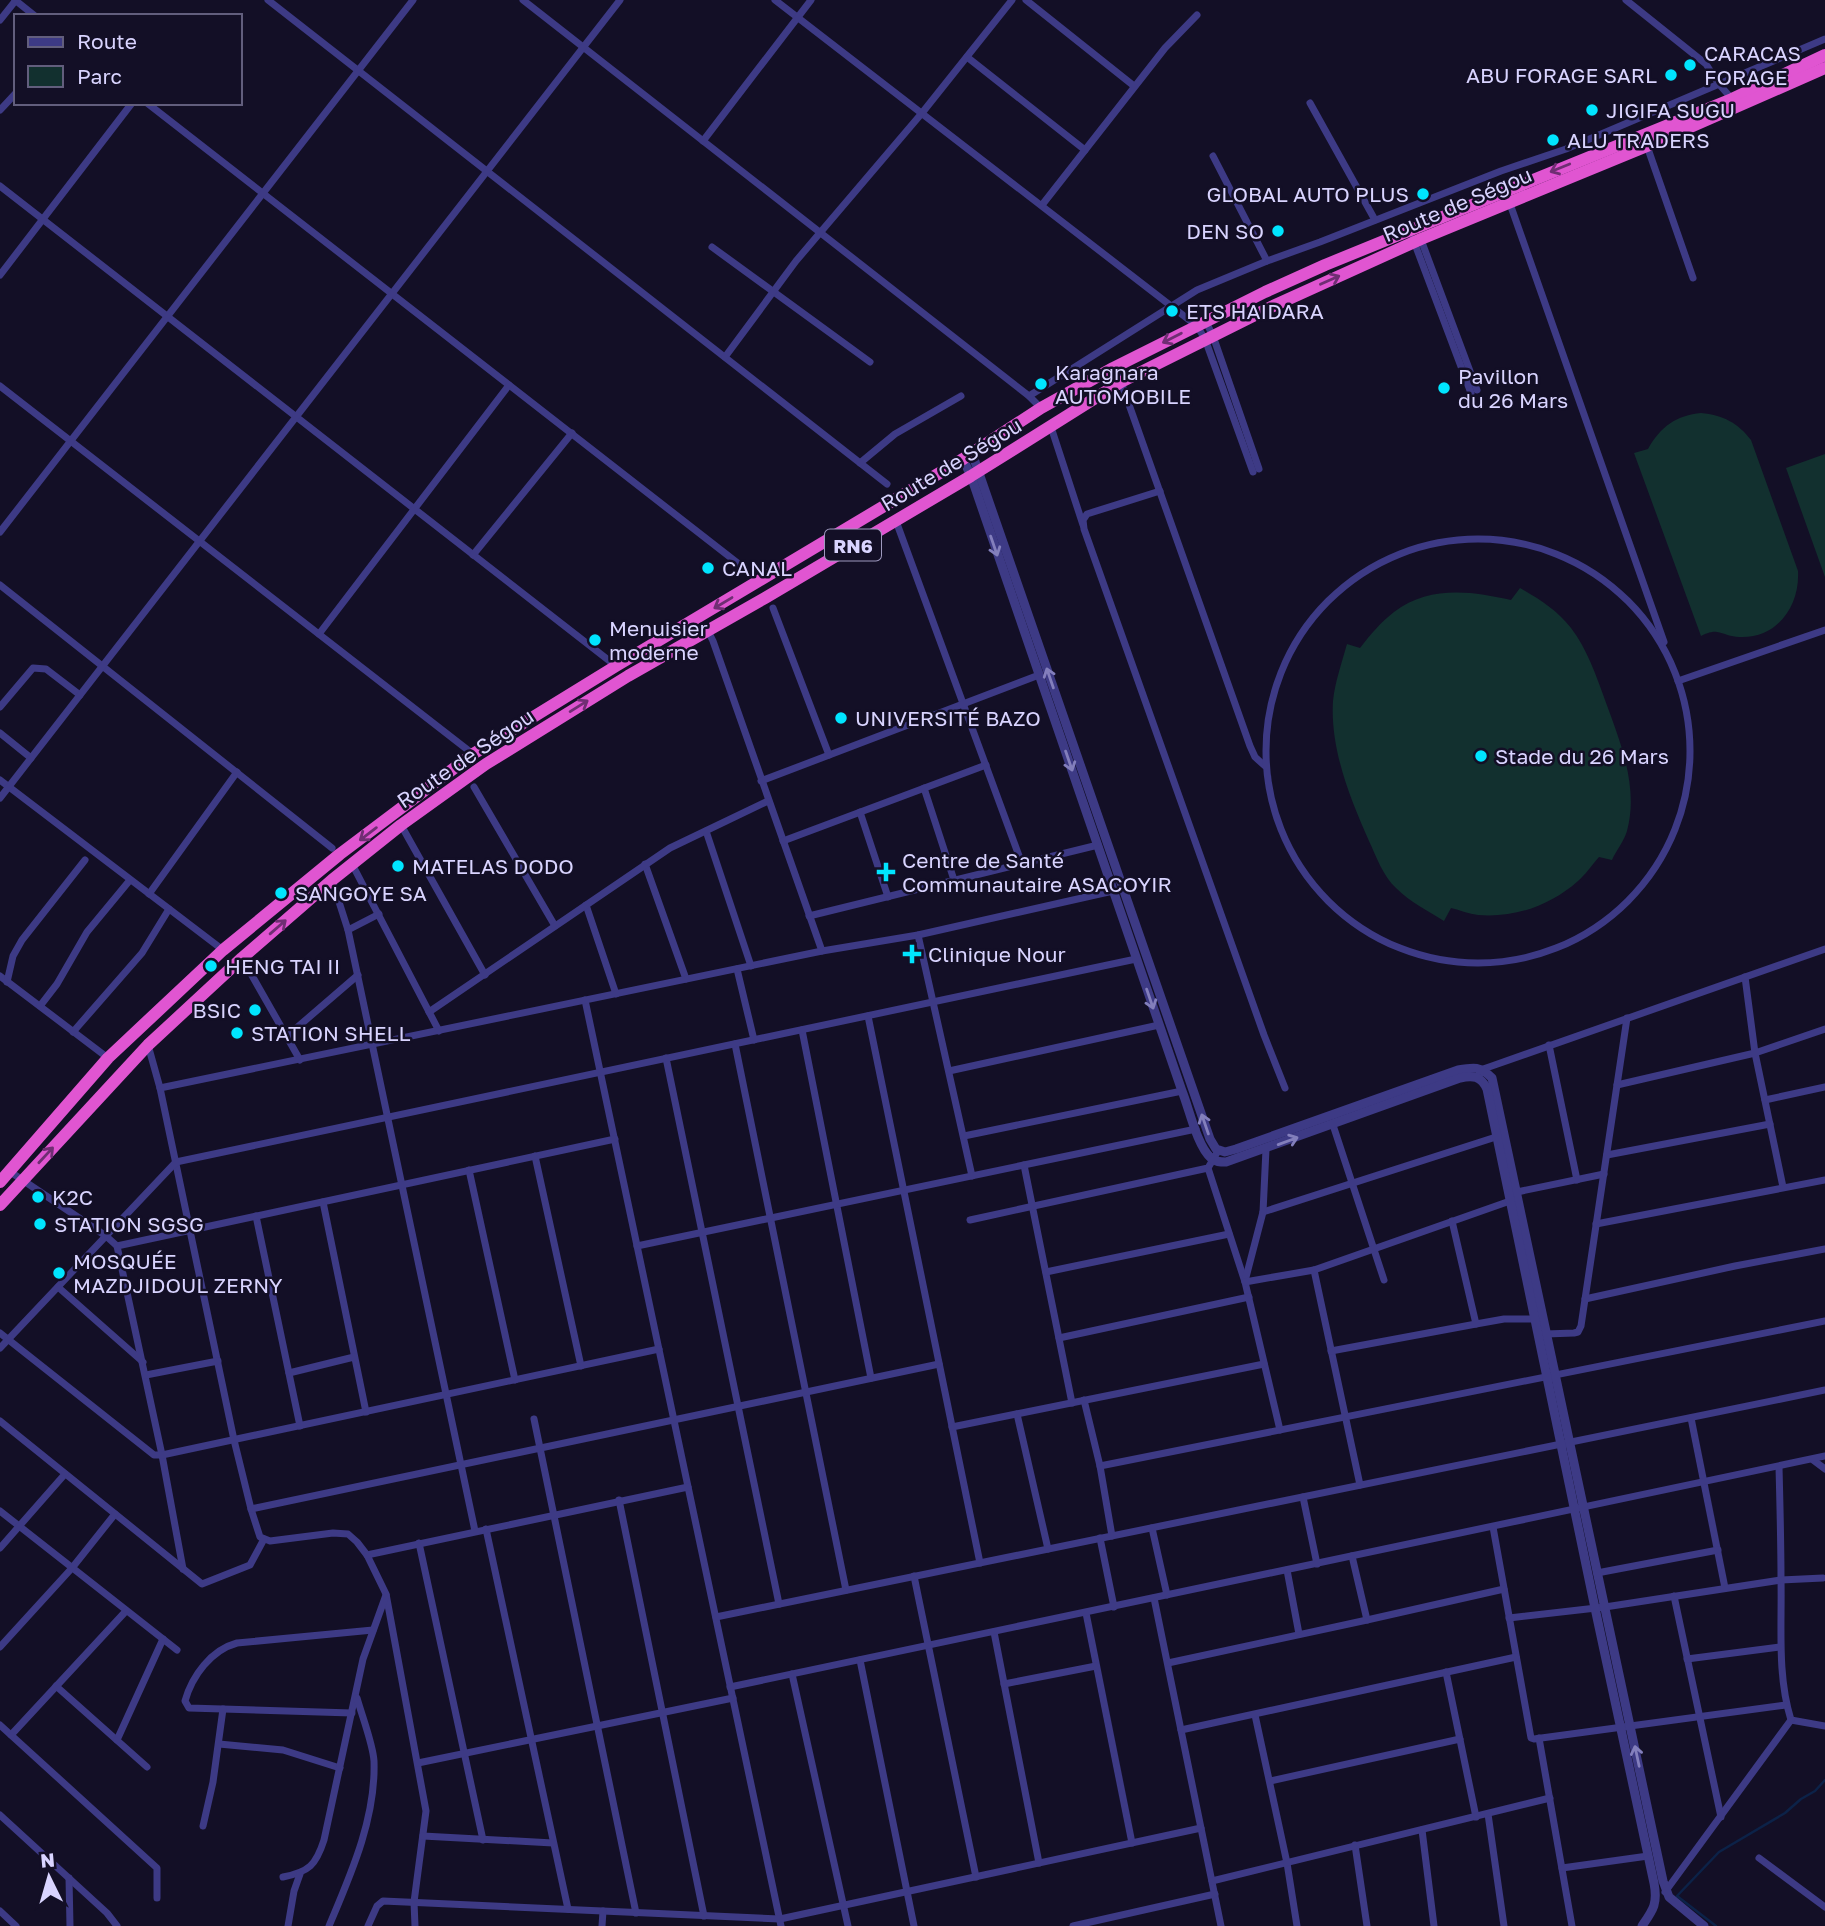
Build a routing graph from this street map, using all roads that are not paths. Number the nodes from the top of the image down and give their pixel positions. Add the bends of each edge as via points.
1 (15, 0) edge
2 (268, 0) edge
3 (413, 0) edge
4 (523, 0) edge
5 (620, 0) edge
6 (775, 0) edge
7 (811, 0) edge
8 (1012, 0) edge
9 (1026, 0) edge
10 (1626, 0) edge
11 (32, 14) edge
12 (1197, 15) dead end
13 (798, 17) junction
14 (0, 20) edge
15 (1825, 39) edge
16 (584, 47) junction
17 (1825, 55) edge
18 (967, 57) junction
19 (1825, 68) edge
20 (358, 71) junction
21 (1718, 83) junction
22 (1135, 86) junction
23 (14, 95) edge
24 (1732, 99) junction
25 (1310, 103) dead end
26 (130, 105) edge
27 (150, 105) edge
28 (0, 110) edge
29 (922, 113) junction
30 (703, 141) junction
31 (1647, 146) junction
32 (1085, 150) junction
33 (1213, 156) dead end
34 (487, 171) junction
35 (0, 186) edge
36 (263, 193) junction
37 (1507, 196) junction
38 (1042, 205) junction
39 (43, 220) junction
40 (1375, 220) junction
41 (821, 233) junction
42 (1415, 234) junction
43 (712, 247) dead end
44 (1267, 261) junction
45 (0, 275) edge
46 (1693, 278) dead end
47 (774, 291) junction
48 (392, 293) junction
49 (1172, 305) junction
50 (167, 317) junction
51 (1202, 324) junction
52 (1209, 337) junction
53 (724, 357) junction
54 (870, 362) dead end
55 (1113, 368) junction
56 (1121, 382) junction
57 (509, 385) junction
58 (0, 386) edge
59 (1474, 391) dead end
60 (961, 396) dead end
61 (1030, 396) junction
62 (1041, 408) junction
63 (296, 417) junction
64 (1051, 426) junction
65 (572, 433) junction
66 (71, 441) junction
67 (967, 456) junction
68 (860, 463) junction
69 (1256, 471) dead end
70 (975, 473) junction
71 (887, 484) dead end
72 (1160, 491) junction
73 (414, 509) junction
74 (896, 521) junction
75 (1084, 529) junction
76 (0, 532) edge
77 (200, 541) junction
78 (473, 555) junction
79 (744, 568) dead end
80 (0, 585) edge
81 (773, 608) dead end
82 (1825, 630) edge
83 (708, 631) junction
84 (319, 634) junction
85 (103, 666) junction
86 (616, 666) junction
87 (1673, 668) junction
88 (1039, 675) junction
89 (1678, 681) junction
90 (80, 695) junction
91 (964, 704) junction
92 (0, 707) edge
93 (0, 733) edge
94 (473, 754) junction
95 (829, 755) junction
96 (32, 758) junction
97 (986, 765) junction
98 (1265, 766) junction
99 (237, 772) junction
100 (0, 780) edge
101 (761, 780) junction
102 (9, 787) junction
103 (474, 787) dead end
104 (924, 789) junction
105 (0, 798) edge
106 (768, 801) junction
107 (860, 812) junction
108 (401, 825) junction
109 (706, 831) junction
110 (783, 841) junction
111 (1098, 845) junction
112 (332, 848) dead end
113 (85, 860) dead end
114 (352, 864) junction
115 (645, 864) junction
116 (1022, 864) junction
117 (130, 880) junction
118 (332, 880) junction
119 (954, 880) junction
120 (1113, 891) junction
121 (149, 894) junction
122 (888, 897) junction
123 (586, 905) junction
124 (169, 909) junction
125 (379, 915) junction
126 (809, 916) junction
127 (555, 926) junction
128 (348, 930) junction
129 (918, 934) junction
130 (1825, 949) edge
131 (223, 950) junction
132 (822, 951) junction
133 (242, 958) junction
134 (1136, 959) junction
135 (751, 966) junction
136 (737, 969) junction
137 (358, 975) junction
138 (485, 975) junction
139 (0, 976) edge
140 (1745, 977) junction
141 (687, 979) junction
142 (7, 982) junction
143 (616, 994) junction
144 (585, 1000) junction
145 (933, 1002) junction
146 (40, 1006) junction
147 (429, 1012) junction
148 (868, 1016) junction
149 (1627, 1018) junction
150 (1159, 1025) junction
151 (1825, 1029) edge
152 (802, 1030) junction
153 (439, 1031) junction
154 (74, 1032) junction
155 (286, 1037) junction
156 (754, 1040) junction
157 (734, 1044) junction
158 (148, 1045) junction
159 (372, 1045) junction
160 (1549, 1045) junction
161 (1755, 1053) junction
162 (108, 1058) junction
163 (666, 1058) junction
164 (300, 1060) junction
165 (949, 1071) junction
166 (600, 1072) junction
167 (1480, 1073) junction
168 (1617, 1085) junction
169 (1825, 1087) edge
170 (160, 1088) junction
171 (1285, 1088) dead end
172 (1182, 1091) junction
173 (1765, 1101) junction
174 (388, 1117) junction
175 (1770, 1124) junction
176 (1333, 1125) junction
177 (1196, 1129) junction
178 (964, 1136) junction
179 (1500, 1136) junction
180 (614, 1139) junction
181 (1266, 1149) junction
182 (1607, 1155) junction
183 (535, 1156) junction
184 (1213, 1160) junction
185 (176, 1162) junction
186 (1024, 1165) junction
187 (469, 1170) junction
188 (1604, 1174) junction
189 (972, 1176) junction
190 (3, 1177) edge
191 (1577, 1180) junction
192 (1825, 1180) edge
193 (22, 1181) junction
194 (1352, 1182) junction
195 (402, 1185) junction
196 (1783, 1187) junction
197 (903, 1190) junction
198 (1512, 1196) junction
199 (323, 1202) junction
200 (836, 1204) junction
201 (0, 1205) edge
202 (1033, 1207) junction
203 (1263, 1212) junction
204 (256, 1216) junction
205 (770, 1218) junction
206 (970, 1220) dead end
207 (1452, 1221) junction
208 (1596, 1224) junction
209 (190, 1230) junction
210 (702, 1232) junction
211 (1229, 1234) junction
212 (106, 1236) junction
213 (117, 1246) junction
214 (637, 1246) junction
215 (1374, 1248) junction
216 (1825, 1249) edge
217 (1314, 1270) junction
218 (1046, 1272) junction
219 (1384, 1280) dead end
220 (1245, 1282) junction
221 (58, 1287) junction
222 (1249, 1297) junction
223 (1585, 1299) junction
224 (1539, 1318) junction
225 (1825, 1321) edge
226 (1476, 1324) junction
227 (0, 1334) edge
228 (1546, 1334) junction
229 (1059, 1338) junction
230 (7, 1340) junction
231 (0, 1348) edge
232 (659, 1349) junction
233 (1331, 1351) junction
234 (354, 1357) junction
235 (218, 1361) junction
236 (143, 1362) junction
237 (939, 1364) junction
238 (1264, 1364) junction
239 (581, 1366) junction
240 (289, 1373) junction
241 (146, 1375) junction
242 (1551, 1376) junction
243 (871, 1378) junction
244 (515, 1380) junction
245 (1825, 1390) edge
246 (806, 1392) junction
247 (445, 1395) junction
248 (1084, 1400) junction
249 (1072, 1403) junction
250 (738, 1406) junction
251 (366, 1412) junction
252 (1017, 1414) junction
253 (1345, 1417) junction
254 (1691, 1418) junction
255 (534, 1419) dead end
256 (674, 1420) junction
257 (0, 1421) edge
258 (300, 1426) junction
259 (952, 1427) junction
260 (1280, 1430) junction
261 (234, 1440) junction
262 (1565, 1443) junction
263 (540, 1448) junction
264 (162, 1455) junction
265 (1825, 1456) edge
266 (1813, 1460) junction
267 (461, 1465) junction
268 (1100, 1466) junction
269 (1779, 1467) junction
270 (1825, 1469) edge
271 (65, 1474) junction
272 (1704, 1482) junction
273 (1360, 1485) junction
274 (688, 1487) junction
275 (1303, 1497) junction
276 (620, 1500) junction
277 (250, 1509) junction
278 (1579, 1509) junction
279 (0, 1511) edge
280 (116, 1514) junction
281 (554, 1514) junction
282 (19, 1526) junction
283 (1493, 1527) junction
284 (1152, 1528) junction
285 (486, 1529) junction
286 (475, 1531) junction
287 (1112, 1536) junction
288 (1100, 1538) junction
289 (264, 1539) junction
290 (419, 1543) junction
291 (0, 1548) edge
292 (1048, 1549) junction
293 (1718, 1550) junction
294 (367, 1555) junction
295 (1352, 1556) junction
296 (980, 1563) junction
297 (1317, 1564) junction
298 (72, 1568) junction
299 (183, 1569) junction
300 (1287, 1570) junction
301 (1597, 1573) junction
302 (914, 1576) junction
303 (1823, 1578) dead end
304 (1782, 1580) junction
305 (1725, 1588) junction
306 (1504, 1589) junction
307 (846, 1590) junction
308 (386, 1594) junction
309 (1167, 1595) junction
310 (1674, 1596) junction
311 (1154, 1598) junction
312 (779, 1604) junction
313 (1114, 1607) junction
314 (1600, 1607) junction
315 (126, 1611) junction
316 (1086, 1613) junction
317 (716, 1617) junction
318 (1509, 1618) junction
319 (1367, 1620) junction
320 (373, 1630) junction
321 (994, 1632) junction
322 (1299, 1634) junction
323 (163, 1639) junction
324 (928, 1646) junction
325 (0, 1647) edge
326 (1780, 1647) junction
327 (177, 1650) dead end
328 (1516, 1657) junction
329 (1687, 1659) junction
330 (860, 1660) junction
331 (1168, 1663) junction
332 (1096, 1666) junction
333 (1446, 1672) junction
334 (792, 1674) junction
335 (1004, 1684) junction
336 (56, 1686) junction
337 (730, 1687) junction
338 (356, 1695) junction
339 (733, 1698) junction
340 (1786, 1705) junction
341 (223, 1709) junction
342 (662, 1712) junction
343 (352, 1713) junction
344 (1255, 1715) junction
345 (1699, 1717) junction
346 (1791, 1720) junction
347 (0, 1725) edge
348 (597, 1726) junction
349 (1625, 1727) junction
350 (1825, 1727) edge
351 (1181, 1730) junction
352 (10, 1735) junction
353 (1539, 1738) junction
354 (1460, 1739) junction
355 (117, 1740) junction
356 (531, 1740) junction
357 (219, 1744) junction
358 (464, 1754) junction
359 (418, 1763) junction
360 (147, 1768) dead end
361 (340, 1768) junction
362 (1269, 1781) junction
363 (1550, 1798) junction
364 (1488, 1814) junction
365 (0, 1815) edge
366 (1476, 1816) junction
367 (1721, 1817) junction
368 (203, 1826) dead end
369 (1201, 1828) junction
370 (1422, 1830) junction
371 (423, 1836) junction
372 (483, 1840) junction
373 (553, 1843) junction
374 (1132, 1843) junction
375 (1355, 1845) junction
376 (1648, 1856) junction
377 (1759, 1858) dead end
378 (1039, 1863) junction
379 (1287, 1863) junction
380 (1562, 1868) junction
381 (300, 1874) junction
382 (283, 1877) dead end
383 (976, 1877) junction
384 (69, 1878) junction
385 (1212, 1881) junction
386 (907, 1892) junction
387 (1665, 1892) junction
388 (1215, 1894) junction
389 (157, 1898) dead end
390 (414, 1902) junction
391 (844, 1905) junction
392 (1825, 1907) edge
393 (568, 1909) junction
394 (0, 1911) edge
395 (603, 1911) junction
396 (636, 1913) junction
397 (704, 1916) junction
398 (780, 1923) edge
399 (16, 1926) edge
400 (70, 1926) edge
401 (117, 1926) edge
402 (288, 1926) edge
403 (329, 1926) edge
404 (368, 1926) edge
405 (415, 1926) edge
406 (602, 1926) edge
407 (848, 1926) edge
408 (914, 1926) edge
409 (1073, 1926) edge
410 (1222, 1926) edge
411 (1297, 1926) edge
412 (1367, 1926) edge
413 (1434, 1926) edge
414 (1504, 1926) edge
415 (1572, 1926) edge
416 (1642, 1926) edge
417 (1704, 1926) edge

1 - 11 street
1 - 14 street
2 - 20 street
3 - 20 street
4 - 16 street
5 - 16 street
6 - 13 street
7 - 13 street
8 - 18 street
9 - 22 street
10 - 21 street via 1706,64
12 - 22 street
13 - 29 street
13 - 30 street
15 - 21 street
16 - 30 street
16 - 34 street
17 - 24 highway, Route de Ségou / RN6
18 - 29 street
18 - 32 street
19 - 31 highway, Route de Ségou / RN6
20 - 34 street
20 - 36 street
21 - 24 street
21 - 40 street via 1566,149
22 - 32 street
23 - 28 street
24 -> 37 highway, Route de Ségou / RN6
25 - 40 street
26 - 39 street
27 - 36 street
29 - 38 street
29 - 41 street
30 - 41 street
31 - 37 highway, Route de Ségou / RN6
31 - 46 street
32 - 38 street
33 - 44 street
34 - 48 street
34 - 53 street
35 - 39 street
36 - 48 street
36 - 50 street
37 - 42 highway, Route de Ségou / RN6
37 - 87 street
38 - 49 street
39 - 45 street
39 - 50 street
40 - 44 street
41 - 47 street
41 - 61 street
42 - 51 highway, Route de Ségou / RN6 via 1265,292
52 -> 42 highway, Route de Ségou / RN6
42 - 59 street
43 - 47 street
44 - 49 street
47 - 53 street
47 - 54 street
48 - 57 street
48 - 63 street
49 - 51 street
49 - 61 street
50 - 63 street
50 - 66 street
51 - 52 street
51 -> 55 highway, Route de Ségou / RN6
52 - 56 highway, Route de Ségou / RN6
52 - 69 street
53 - 68 street
55 - 56 street
55 - 62 highway, Route de Ségou / RN6
56 - 64 highway, Route de Ségou / RN6
56 - 72 street
57 - 65 street
57 - 73 street
58 - 66 street
60 - 68 street via 895,434
61 - 62 street
62 - 67 highway, Route de Ségou / RN6
63 - 73 street
63 - 77 street
64 - 70 highway, Route de Ségou / RN6
64 - 75 street
65 - 78 street
65 - 79 street
66 - 76 street
66 - 77 street
67 - 70 street
67 -> 86 highway, Route de Ségou / RN6
68 - 71 street
70 - 74 highway, Route de Ségou / RN6
70 -> 88 street
184 -> 70 street via 1201,1113
72 - 75 street via 1087,514
72 - 98 street via 1250,746
73 - 78 street
73 - 84 street
74 - 83 highway, Route de Ségou / RN6
74 - 91 street
75 - 171 street
77 - 84 street
77 - 85 street
78 - 86 street
80 - 85 street
81 - 95 street
82 - 89 street
83 - 101 street
108 -> 83 highway, Route de Ségou / RN6 via 486,764
84 - 94 street
85 - 90 street
85 - 99 street
86 - 94 highway, Route de Ségou / RN6
87 - 89 street
87 - 98 street via 1653,630 1590,570 1535,547 1506,541 1432,543 1383,561 1352,581 1302,631 1278,679
88 - 91 street
88 -> 111 street
89 - 98 street via 1689,762 1682,808 1667,848 1638,889 1599,925 1555,948 1523,958 1498,962 1443,959 1395,945 1352,921 1332,905 1295,858 1275,813
90 - 92 street via 46,670 33,668
90 - 96 street
91 - 95 street
91 - 97 street
93 - 96 street
94 -> 131 highway, Route de Ségou / RN6
95 - 101 street
96 - 102 street
97 - 104 street
97 - 116 street
99 - 112 street
99 - 121 street
100 - 102 street
101 - 106 street
102 - 105 street
102 - 117 street
103 - 127 street
104 - 107 street
104 - 119 street
106 - 109 street
106 - 110 street
107 - 110 street
107 - 122 street
108 - 114 highway, Route de Ségou / RN6
108 - 138 street
109 - 115 street
109 - 135 street
110 - 126 street
111 - 116 street
111 - 120 street
113 - 142 street via 22,940
114 - 118 highway, Route de Ségou / RN6
114 - 125 street
115 - 123 street
115 - 141 street
116 - 119 street
117 - 121 street
117 - 146 street via 87,932
118 - 128 street
133 -> 118 highway, Route de Ségou / RN6
119 - 122 street
120 - 129 street
120 - 134 street
121 - 124 street
122 - 126 street
123 - 127 street
123 - 143 street
124 - 131 street
124 - 154 street via 142,953
125 - 128 street
125 - 147 street
126 - 132 street
127 - 138 street
128 - 137 street
129 - 132 street
129 - 145 street
130 - 140 street
131 - 162 highway, Route de Ségou / RN6
132 - 135 street
133 - 155 street
133 - 158 highway, Route de Ségou / RN6
134 - 145 street
134 -> 150 street
135 - 136 street
136 - 141 street
136 - 156 street
137 - 155 street
137 - 159 street
138 - 147 street
139 - 142 street
140 - 149 street
140 - 161 street
141 - 143 street
142 - 146 street
143 - 144 street
144 - 153 street
144 - 166 street
145 - 148 street
145 - 165 street
146 - 154 street
147 - 153 street
148 - 152 street
148 - 197 street
149 - 160 street
149 - 168 street
150 - 165 street
150 - 172 street
151 - 161 street
152 - 156 street
152 - 200 street
153 - 159 street
154 - 162 street
155 - 164 street
156 - 157 street
157 - 163 street
157 - 205 street
158 - 170 street
193 -> 158 highway, Route de Ségou / RN6
159 - 164 street
159 - 174 street
160 - 167 street
160 - 191 street
161 - 168 street
161 - 173 street
162 - 190 highway, Route de Ségou / RN6
163 - 166 street
163 - 210 street
164 - 170 street
165 - 178 street
166 - 174 street
166 - 180 street
167 - 176 street
167 - 179 street
167 - 184 street via 1470,1068 1458,1070
168 - 182 street
169 - 173 street
170 - 185 street
172 - 177 street
172 - 178 street
173 - 175 street
174 - 185 street
174 - 195 street
175 - 182 street
175 - 196 street
181 -> 176 street
176 - 194 street
177 - 184 street
177 - 186 street
178 - 189 street
179 - 194 street
179 - 198 street
180 - 183 street
180 - 214 street
181 - 184 street via 1226,1162
181 - 203 street
182 - 188 street
183 - 187 street
183 - 239 street
184 - 202 street
184 - 211 street
185 - 209 street
185 - 212 street
186 - 189 street
186 - 202 street
187 - 195 street
187 - 244 street
188 - 191 street
188 - 208 street
189 - 197 street
190 - 193 street
191 - 198 street
192 - 196 street
193 - 201 highway, Route de Ségou / RN6
193 - 212 street
194 - 203 street
194 - 215 street
195 - 199 street
195 - 247 street
196 - 208 street
197 - 200 street
197 - 237 street
198 - 207 street
198 - 224 street
199 - 204 street
199 - 234 street
200 - 205 street
200 - 243 street
202 - 206 street
202 - 218 street
203 - 220 street
204 - 209 street
204 - 240 street
205 - 210 street
205 - 246 street
207 - 215 street
207 - 226 street
208 - 223 street
209 - 213 street
209 - 235 street
210 - 214 street
210 - 250 street
211 - 218 street
211 - 220 street
212 - 213 street
212 - 221 street
213 - 236 street
214 - 232 street
215 - 217 street
215 - 219 street
216 - 223 street
217 - 220 street
217 - 233 street
218 - 229 street
220 - 222 street
221 - 230 street
221 - 236 street
222 - 229 street
222 - 238 street
223 - 228 street via 1578,1332
224 - 226 street
224 - 228 street
224 - 242 street
225 - 242 street
226 - 233 street
227 - 230 street
228 - 242 street
229 - 249 street
230 - 231 street
230 - 264 street via 154,1455
232 - 239 street
232 - 256 street
233 - 253 street
234 - 240 street
234 - 251 street
235 - 241 street
235 - 261 street
236 - 241 street
237 - 243 street
237 - 259 street
238 - 248 street
238 - 260 street
239 - 244 street
240 - 258 street
241 - 264 street
242 - 253 street
242 - 262 street
243 - 246 street
244 - 247 street
245 - 254 street
246 - 250 street
246 - 307 street
247 - 251 street
247 - 267 street
248 - 249 street
248 - 268 street
249 - 252 street
250 - 256 street
250 - 312 street
251 - 258 street
252 - 259 street
252 - 292 street
253 - 260 street
253 - 273 street
254 - 262 street
254 - 272 street
255 - 263 street
256 - 263 street
256 - 274 street
257 - 271 street
258 - 261 street
259 - 296 street
260 - 268 street
261 - 264 street
261 - 277 street
262 - 273 street
262 - 278 street
263 - 267 street
263 - 281 street
264 - 299 street
265 - 266 street
266 - 269 street
266 - 270 street
267 - 277 street
267 - 286 street
268 - 287 street
269 - 272 street
269 - 304 street
271 - 280 street
271 - 282 street
272 - 278 street
272 - 293 street
273 - 275 street
274 - 276 street
274 - 317 street
275 - 284 street
275 - 297 street
276 - 281 street
276 - 342 street
277 - 289 street
278 - 283 street
278 - 301 street
278 - 314 street
279 - 282 street
280 - 298 street
280 - 299 street
281 - 285 street
281 - 348 street
282 - 291 street
282 - 298 street
283 - 295 street
283 - 306 street
284 - 287 street
284 - 309 street
285 - 286 street
285 - 356 street
286 - 290 street
287 - 288 street
288 - 292 street
288 - 313 street
289 - 294 street via 348,1534
289 - 299 street via 250,1565 202,1584
290 - 294 street
290 - 358 street
292 - 296 street
293 - 301 street
293 - 305 street
294 - 308 street
295 - 297 street
295 - 319 street
296 - 302 street
297 - 300 street
298 - 315 street
298 - 325 street
300 - 309 street
300 - 322 street
301 - 314 street
302 - 307 street
302 - 324 street
303 - 304 street
304 - 305 street
304 - 326 street
305 - 310 street
306 - 318 street
306 - 319 street
307 - 312 street
308 - 320 street
308 - 359 street
309 - 311 street
310 - 314 street
310 - 329 street
311 - 313 street
311 - 331 street
312 - 317 street
313 - 316 street
314 - 318 street
314 - 349 street
315 - 323 street
315 - 336 street
316 - 321 street
316 - 332 street
317 - 337 street
318 - 328 street
319 - 322 street
320 - 338 street
320 - 341 street via 225,1646 199,1672 185,1701 189,1708
321 - 324 street
321 - 335 street
322 - 331 street
323 - 327 street
323 - 355 street
324 - 330 street
324 - 383 street
326 - 329 street
326 - 340 street
328 - 333 street
328 - 353 street via 1530,1736
329 - 345 street
330 - 334 street
330 - 386 street
331 - 351 street
332 - 335 street
332 - 374 street
333 - 344 street
333 - 354 street
334 - 337 street
334 - 391 street
335 - 378 street
336 - 352 street
336 - 355 street
337 - 339 street
338 - 343 street
338 - 403 street via 374,1758 372,1806
339 - 342 street
339 - 398 street
340 - 345 street
340 - 346 street
341 - 343 street
341 - 357 street
342 - 348 street
342 - 397 street
343 - 361 street
344 - 351 street
344 - 362 street
345 - 349 street
345 - 367 street
346 - 350 street
346 - 367 street
347 - 352 street
348 - 356 street
348 - 396 street
349 - 353 street
349 - 376 street
387 -> 349 street
351 - 369 street
352 - 389 street via 157,1868
353 - 363 street
354 - 362 street
354 - 366 street
355 - 360 street
356 - 358 street
356 - 373 street
357 - 361 street via 283,1750
357 - 368 street
358 - 359 street
358 - 372 street
359 - 371 street via 426,1811
361 - 381 street via 318,1857
362 - 379 street
363 - 364 street
363 - 380 street
364 - 366 street
364 - 414 street
365 - 384 street
366 - 370 street
367 - 387 street
369 - 374 street
369 - 385 street
370 - 375 street
370 - 413 street
371 - 372 street
371 - 390 street
372 - 373 street
373 - 393 street
374 - 378 street
375 - 379 street
375 - 412 street
376 - 380 street
376 - 416 street via 1656,1902
377 - 392 street
378 - 383 street
379 - 385 street
379 - 411 street
380 - 415 street
381 - 382 street
381 - 402 street
383 - 386 street
384 - 400 street
384 - 401 street
385 - 388 street
386 - 391 street
386 - 408 street
387 - 417 street
388 - 409 street
388 - 410 street
390 - 393 street
390 - 404 street via 378,1903
390 - 405 street
391 - 398 street
391 - 407 street
393 - 395 street
394 - 399 street
395 - 396 street
395 - 406 street
396 - 397 street
397 - 398 street

